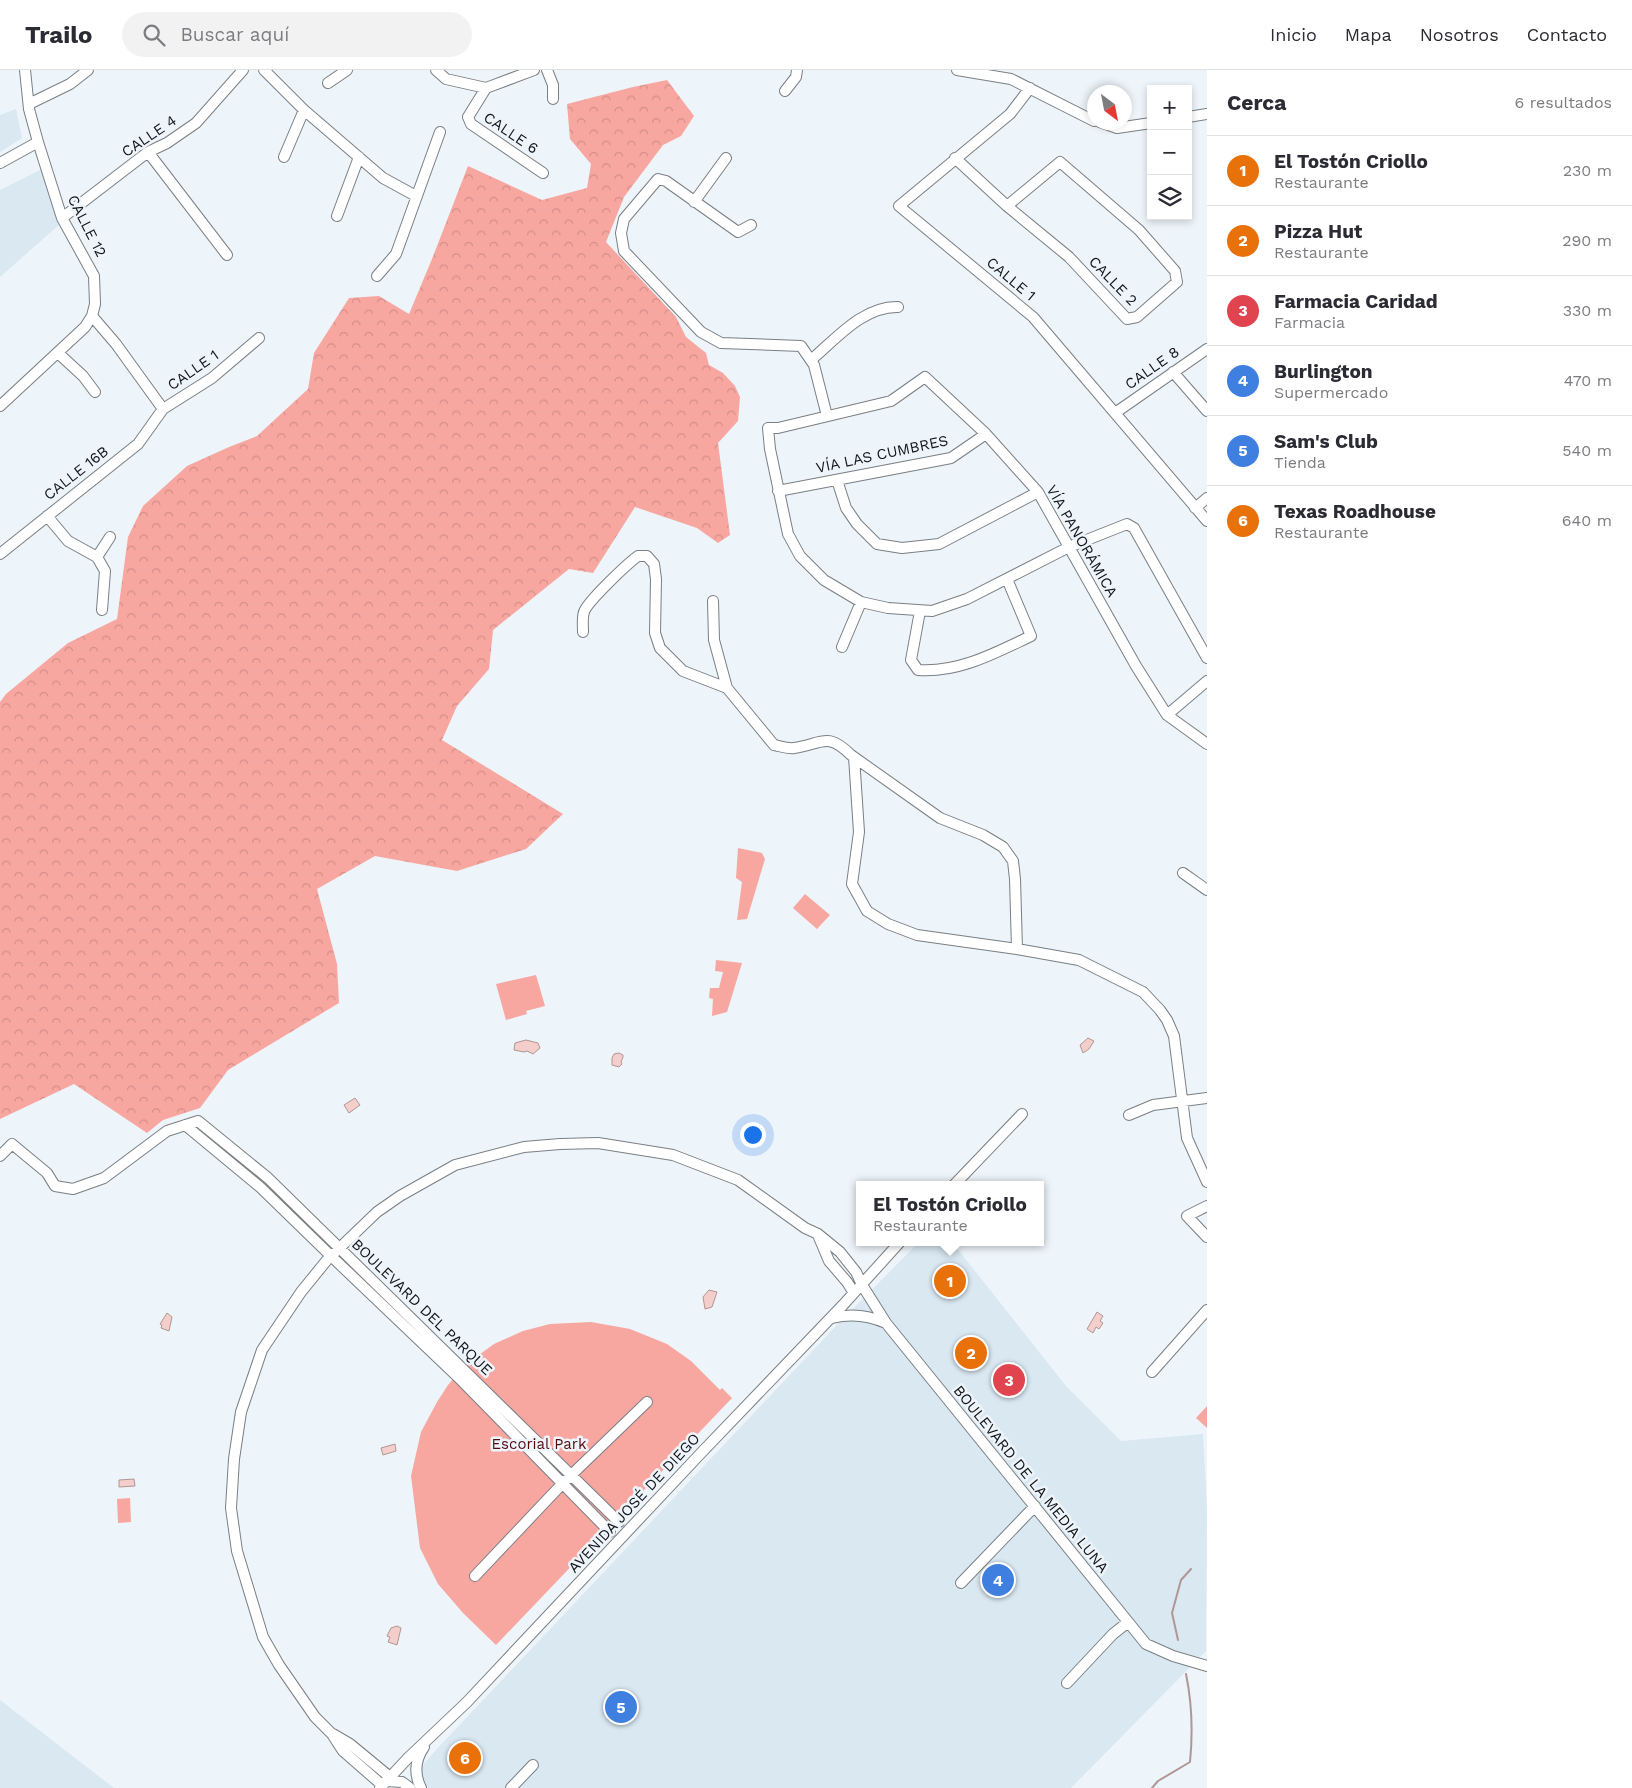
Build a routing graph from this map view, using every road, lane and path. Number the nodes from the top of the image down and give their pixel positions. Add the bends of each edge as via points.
1 (24, 70) edge
2 (88, 70) edge
3 (243, 70) edge
4 (264, 70) edge
5 (347, 70) edge
6 (436, 70) edge
7 (534, 70) edge
8 (547, 70) edge
9 (797, 70) edge
10 (957, 70) edge
11 (328, 83) dead end
12 (486, 88) junction
13 (1030, 88) junction
14 (785, 91) dead end
15 (553, 99) dead end
16 (29, 104) junction
17 (304, 110) junction
18 (1207, 114) edge
19 (1192, 116) edge
20 (1087, 117) edge
21 (1147, 123) edge
22 (1132, 125) edge
23 (440, 132) dead end
24 (38, 142) junction
25 (148, 152) junction
26 (284, 157) dead end
27 (359, 157) junction
28 (726, 158) dead end
29 (955, 158) junction
30 (0, 162) edge
31 (543, 173) dead end
32 (416, 196) junction
33 (694, 202) junction
34 (1007, 206) junction
35 (337, 216) dead end
36 (62, 218) junction
37 (750, 225) dead end
38 (227, 255) dead end
39 (376, 276) dead end
40 (898, 307) dead end
41 (92, 316) junction
42 (260, 338) dead end
43 (1207, 349) edge
44 (58, 353) junction
45 (811, 360) junction
46 (1173, 372) junction
47 (95, 392) dead end
48 (0, 406) edge
49 (163, 409) junction
50 (1207, 411) edge
51 (1115, 413) junction
52 (827, 416) junction
53 (986, 434) junction
54 (837, 480) junction
55 (778, 491) junction
56 (1038, 492) junction
57 (1207, 498) edge
58 (1195, 508) junction
59 (47, 516) junction
60 (1207, 521) edge
61 (110, 537) dead end
62 (1069, 547) junction
63 (0, 554) edge
64 (97, 557) junction
65 (1007, 579) junction
66 (713, 602) dead end
67 (861, 602) junction
68 (102, 610) dead end
69 (920, 611) junction
70 (583, 632) dead end
71 (842, 647) dead end
72 (1207, 658) edge
73 (1207, 681) edge
74 (727, 688) junction
75 (1167, 715) junction
76 (1207, 744) edge
77 (854, 757) junction
78 (1183, 873) dead end
79 (1207, 890) edge
80 (1016, 949) junction
81 (1207, 1098) edge
82 (1182, 1101) junction
83 (1022, 1114) dead end
84 (1128, 1115) dead end
85 (185, 1125) junction
86 (0, 1156) edge
87 (958, 1181) edge
88 (1207, 1182) edge
89 (1207, 1206) edge
90 (818, 1234) junction
91 (1207, 1237) edge
92 (896, 1246) edge
93 (340, 1247) junction
94 (331, 1256) junction
95 (862, 1285) junction
96 (854, 1293) junction
97 (1207, 1310) edge
98 (831, 1318) junction
99 (886, 1323) junction
100 (1152, 1372) dead end
101 (647, 1402) dead end
102 (572, 1475) junction
103 (563, 1483) junction
104 (1035, 1506) junction
105 (619, 1522) dead end
106 (610, 1532) dead end
107 (475, 1576) dead end
108 (961, 1583) dead end
109 (1127, 1622) junction
110 (1207, 1666) edge
111 (1067, 1683) dead end
112 (429, 1739) junction
113 (533, 1765) dead end
114 (385, 1784) edge
115 (410, 1788) edge
116 (421, 1788) edge
117 (511, 1788) edge

1 - 16 street, CALLE 12
2 - 16 street via 70,84
3 - 25 street, CALLE 4 via 196,123 167,144
4 - 17 street
5 - 11 street
6 - 12 street, CALLE 6 via 446,79
7 - 12 street, CALLE 6
8 - 15 street via 553,85
9 - 14 street via 796,77
10 - 13 street via 1011,79
12 - 31 street, CALLE 6 via 468,116 470,124
13 - 20 street
13 - 29 street, CALLE 1 via 1010,114
16 - 24 street, CALLE 12
17 - 26 street
17 - 27 street
18 - 19 street
21 - 22 street
23 - 32 street
24 - 30 street
24 - 36 street, CALLE 12
25 - 36 street, CALLE 4
25 - 38 street
27 - 32 street via 383,178
27 - 35 street
28 - 33 street
29 - 34 street, CALLE 2
29 - 51 street, CALLE 1 via 899,206 1033,317
32 - 39 street via 397,252
33 - 37 street via 738,232
33 - 45 street via 666,181 658,180 624,219 621,233 624,251 701,332 721,343 801,346
34 - 34 street, CALLE 2 via 1069,257 1126,319 1137,317 1177,282 1175,271 1139,230 1060,162
36 - 41 street, CALLE 12 via 94,276
40 - 45 street via 887,306 864,315
41 - 44 street
41 - 49 street, CALLE 1
42 - 49 street, CALLE 1 via 212,378
43 - 46 street, CALLE 8
44 - 47 street
44 - 48 street
45 - 52 street
46 - 50 street
46 - 51 street, CALLE 8
49 - 59 street, CALLE 16B via 138,444
51 - 58 street, CALLE 1
52 - 53 street, VÍA PANORÁMICA via 891,401 925,377
52 - 55 street via 768,428
53 - 54 street, VÍA LAS CUMBRES via 951,458
53 - 56 street, VÍA PANORÁMICA
54 - 55 street, VÍA LAS CUMBRES
54 - 56 street via 846,508 857,524 877,544 902,548 939,544
55 - 67 street via 788,534 800,556 824,580
56 - 62 street, VÍA PANORÁMICA
57 - 58 street
58 - 60 street, CALLE 1
59 - 63 street, CALLE 16B
59 - 64 street via 68,541
61 - 64 street
62 - 65 street
62 - 72 street via 1127,524 1134,528
62 - 75 street, VÍA PANORÁMICA
64 - 68 street via 105,571
65 - 69 street via 967,599 932,611
65 - 69 street via 1031,636 981,660 947,669 918,670 911,660
66 - 74 street via 714,640
67 - 69 street
67 - 71 street
70 - 74 street via 584,612 596,595 638,556 647,556 654,564 655,633 660,648 683,671
73 - 75 street
74 - 77 street via 774,745 792,748 828,740
75 - 76 street, VÍA PANORÁMICA
77 - 80 street via 940,818 984,835 1003,847 1013,861
77 - 80 street via 860,832 852,884 867,910 888,924 917,935
78 - 79 street
80 - 82 street via 1079,960 1142,992 1160,1010 1174,1036
81 - 82 street
82 - 84 street via 1153,1105
82 - 88 street via 1187,1138
83 - 87 street
85 - 86 street via 167,1131 104,1178 72,1189 55,1186 46,1173 12,1144
85 - 93 street, BOULEVARD DEL PARQUE via 198,1121 268,1178
85 - 94 street, BOULEVARD DEL PARQUE via 260,1188
89 - 91 street via 1187,1216
90 - 93 street, BOULEVARD DE LA MEDIA LUNA via 804,1228 738,1180 702,1165 642,1149 598,1143 560,1144 524,1147 455,1165 384,1207
90 - 95 street, BOULEVARD DE LA MEDIA LUNA via 840,1252
90 - 96 street via 829,1261
92 - 95 street, AVENIDA JOSÉ DE DIEGO
93 - 94 street, BOULEVARD DE LA MEDIA LUNA
93 - 102 street, BOULEVARD DEL PARQUE
94 - 103 street, BOULEVARD DEL PARQUE
94 - 114 street, BOULEVARD DE LA MEDIA LUNA via 301,1292 262,1350 241,1412 231,1508 237,1551 263,1637 315,1717 332,1734 350,1744
95 - 96 street, AVENIDA JOSÉ DE DIEGO
95 - 99 street, BOULEVARD DE LA MEDIA LUNA
96 - 98 street, AVENIDA JOSÉ DE DIEGO
97 - 100 street
98 - 99 street via 857,1315
98 - 112 street, AVENIDA JOSÉ DE DIEGO via 468,1702
99 - 104 street, BOULEVARD DE LA MEDIA LUNA
101 - 102 street
102 - 103 street
102 - 105 street, BOULEVARD DEL PARQUE
103 - 106 street, BOULEVARD DEL PARQUE
103 - 107 street
104 - 108 street
104 - 109 street, BOULEVARD DE LA MEDIA LUNA
109 - 110 street, BOULEVARD DE LA MEDIA LUNA via 1146,1644
109 - 111 street
112 - 114 street, AVENIDA JOSÉ DE DIEGO
112 - 116 street via 417,1761
113 - 117 street
114 - 115 street via 402,1782

